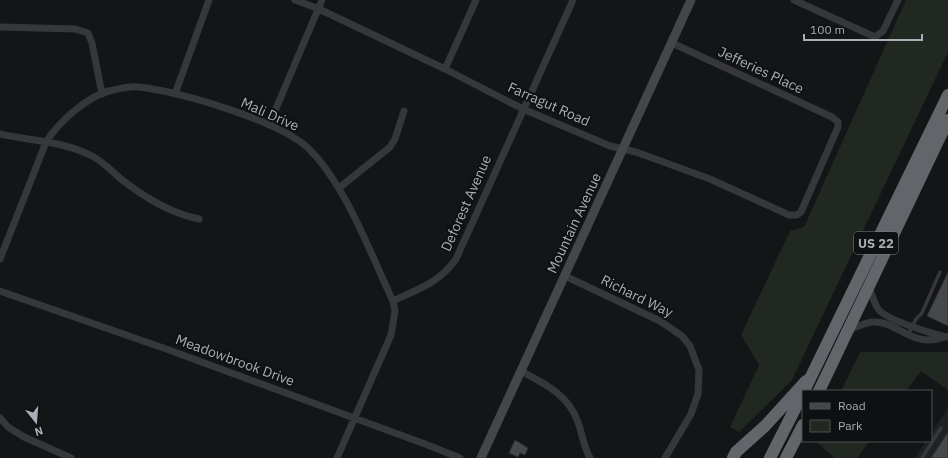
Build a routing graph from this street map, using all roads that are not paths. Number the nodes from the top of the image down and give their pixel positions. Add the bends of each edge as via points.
1 (209, 0) edge
2 (295, 0) edge
3 (322, 0) edge
4 (476, 0) edge
5 (573, 0) edge
6 (692, 0) edge
7 (794, 0) edge
8 (898, 0) edge
9 (319, 9) junction
10 (0, 27) edge
11 (672, 43) junction
12 (445, 69) junction
13 (102, 94) junction
14 (175, 94) junction
15 (948, 96) edge
16 (523, 109) junction
17 (404, 111) dead end
18 (948, 120) edge
19 (269, 125) junction
20 (0, 134) edge
21 (46, 142) junction
22 (623, 149) junction
23 (339, 188) junction
24 (797, 215) joint
25 (199, 219) dead end
26 (0, 259) edge
27 (940, 272) dead end
28 (564, 276) junction
29 (869, 286) junction
30 (0, 291) edge
31 (393, 301) junction
32 (912, 326) junction
33 (849, 330) junction
34 (925, 331) junction
35 (908, 335) junction
36 (947, 337) edge
37 (923, 340) junction
38 (521, 371) junction
39 (812, 374) junction
40 (805, 390) edge
41 (819, 390) edge
42 (802, 396) edge
43 (354, 418) junction
44 (1, 420) edge
45 (802, 427) edge
46 (941, 428) dead end
47 (787, 457) edge
48 (71, 458) edge
49 (337, 458) edge
50 (460, 458) edge
51 (481, 458) edge
52 (590, 458) edge
53 (666, 458) edge
54 (733, 458) edge
55 (770, 458) edge
56 (922, 458) edge

1 - 14 street
2 - 9 street, Farragut Road
3 - 9 street
4 - 12 street
5 - 16 street, Deforest Avenue
6 - 11 street, Mountain Avenue
7 - 8 street via 878,36 884,31
9 - 12 street, Farragut Road
9 - 19 street
10 - 13 street via 75,29 88,33
11 - 22 street, Mountain Avenue
11 - 24 street, Jefferies Place via 838,122 838,127
12 - 16 street, Farragut Road
13 - 14 street, Mali Drive via 121,88 138,87
13 - 21 street, Mali Drive via 61,122
14 - 19 street, Mali Drive
15 - 39 highway, US 22
16 - 22 street, Farragut Road via 610,146
16 - 31 street, Deforest Avenue via 456,259 442,276 432,283
17 - 23 street via 390,147
18 - 29 highway, US 22
19 - 23 street, Mali Drive via 294,137 308,148
20 - 21 street
21 - 25 street via 64,144 94,157 141,195 165,208
21 - 26 street, Mali Drive
22 - 24 street, Farragut Road via 710,179 789,215
22 - 28 street, Mountain Avenue
23 - 31 street, Mali Drive
27 - 32 lane via 922,313
28 - 38 street, Mountain Avenue
28 - 53 street, Richard Way via 660,321 682,336 690,346 699,370 698,394 691,414
29 - 32 street via 879,310
29 - 33 highway, US 22
30 - 43 street, Meadowbrook Drive
31 - 43 street, Mali Drive via 391,335
32 - 34 street
32 - 35 lane
33 - 35 street via 873,322
33 - 41 highway, US 22
34 - 36 street
34 - 37 lane
35 - 37 street
36 - 37 street
38 - 51 street, Mountain Avenue
38 - 52 street via 550,386 567,403 577,421
39 - 40 highway, US 22
39 - 54 highway
42 - 55 highway, US 22
43 - 49 street, Mali Drive
43 - 50 street, Meadowbrook Drive
44 - 48 street via 24,437
45 - 47 highway
46 - 56 lane

